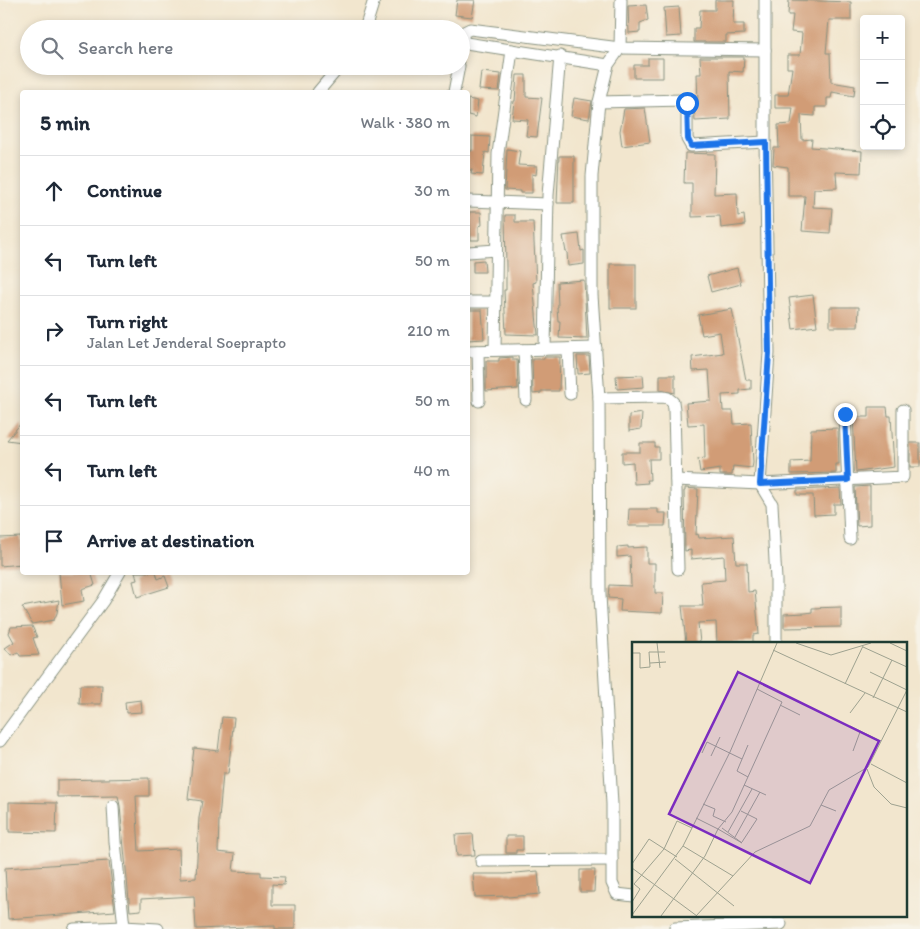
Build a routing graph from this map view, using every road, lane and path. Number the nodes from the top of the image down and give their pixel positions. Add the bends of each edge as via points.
1 (374, 0) edge
2 (621, 0) edge
3 (765, 0) edge
4 (368, 20) edge
5 (470, 29) edge
6 (470, 44) edge
7 (620, 48) junction
8 (512, 50) junction
9 (765, 50) junction
10 (560, 56) junction
11 (608, 65) junction
12 (332, 75) edge
13 (457, 75) edge
14 (320, 90) edge
15 (454, 90) edge
16 (599, 102) junction
17 (766, 142) junction
18 (470, 201) edge
19 (497, 201) junction
20 (548, 204) junction
21 (496, 250) junction
22 (470, 252) edge
23 (470, 302) edge
24 (495, 302) junction
25 (596, 348) junction
26 (546, 349) junction
27 (568, 349) junction
28 (495, 350) junction
29 (524, 350) junction
30 (473, 351) edge
31 (570, 394) dead end
32 (599, 398) junction
33 (526, 400) dead end
34 (479, 401) dead end
35 (903, 410) dead end
36 (845, 414) dead end
37 (676, 480) junction
38 (848, 480) junction
39 (760, 484) junction
40 (850, 539) dead end
41 (678, 569) dead end
42 (118, 575) edge
43 (776, 642) edge
44 (0, 740) edge
45 (113, 806) dead end
46 (612, 860) junction
47 (481, 861) dead end
48 (632, 896) edge
49 (781, 923) edge
50 (124, 927) junction
51 (675, 928) dead end
52 (74, 929) edge
53 (158, 929) edge

1 - 4 street
2 - 7 street
3 - 9 street
5 - 7 street
6 - 8 street
7 - 9 street
7 - 11 street
8 - 10 street
8 - 19 street via 498,154
9 - 17 street
10 - 11 street
10 - 20 street
11 - 16 street
12 - 14 street
13 - 15 street
16 - 17 street via 684,100 691,146
16 - 25 street via 592,176 592,295
17 - 39 street via 769,353
18 - 19 street
19 - 20 street
19 - 21 street
20 - 26 street
21 - 22 street
21 - 24 street
23 - 24 street
24 - 28 street
25 - 27 street
25 - 32 street
26 - 27 street
26 - 29 street
27 - 31 street
28 - 29 street
28 - 30 street
29 - 33 street
30 - 34 street
32 - 37 street via 670,399 674,409
32 - 46 street via 600,595 612,804
35 - 38 street via 903,477
36 - 38 street
37 - 39 street
37 - 41 street
38 - 39 street
38 - 40 street
39 - 43 street via 772,504
42 - 44 street via 103,601
45 - 50 street
46 - 47 street
46 - 48 street via 615,892 619,896
49 - 51 street
50 - 52 street
50 - 53 street

